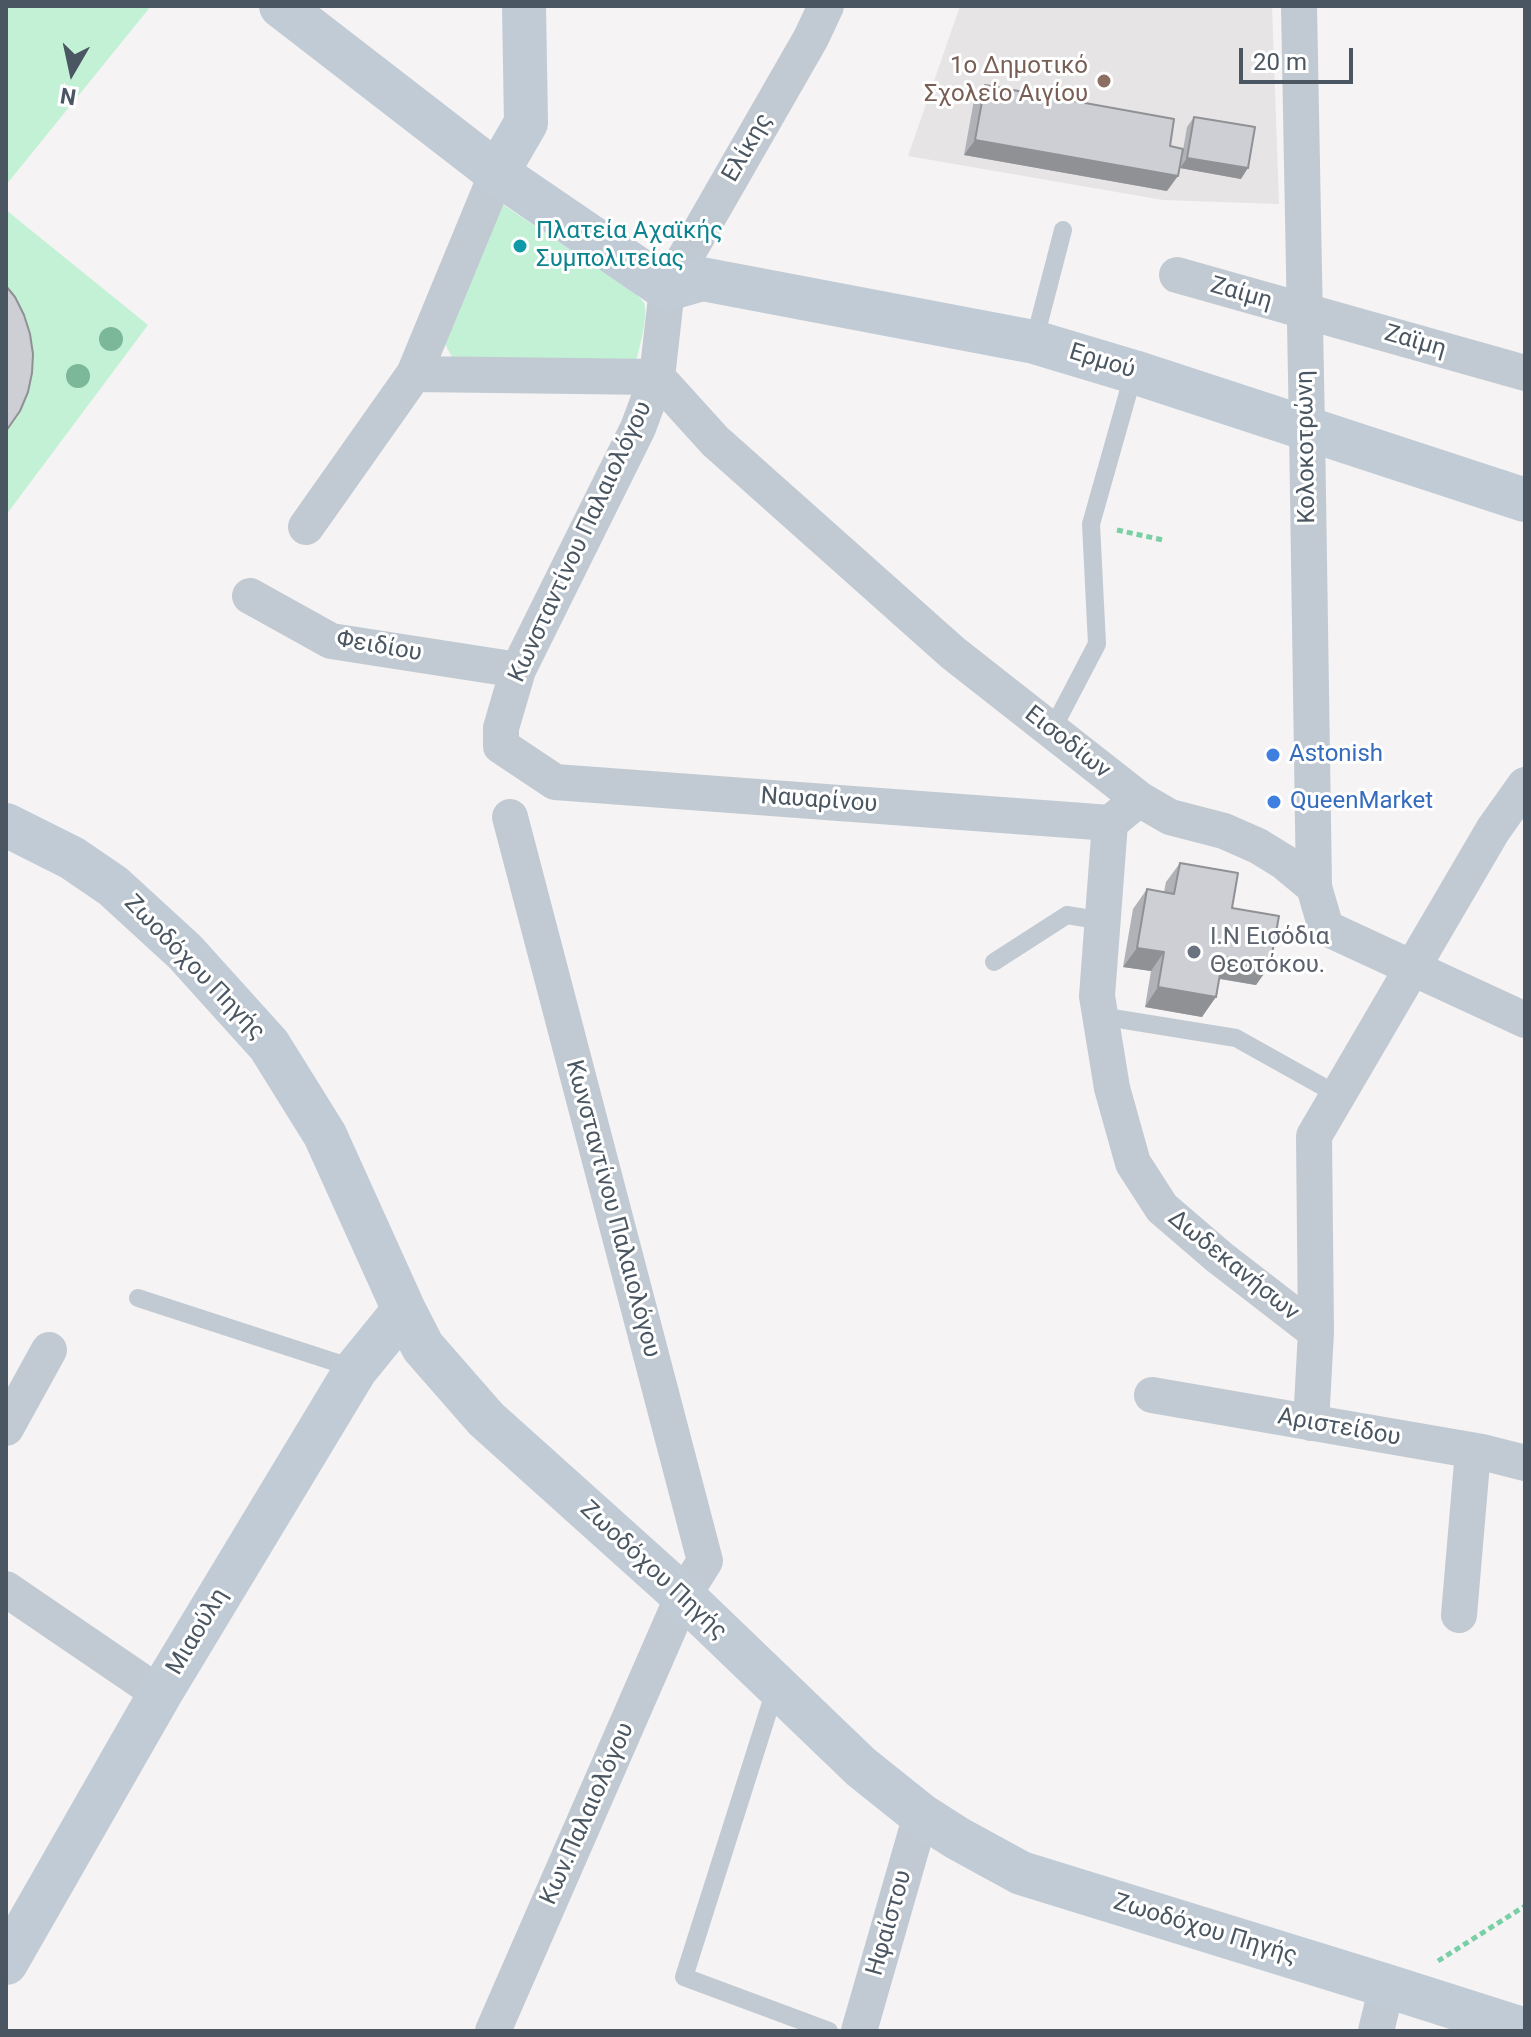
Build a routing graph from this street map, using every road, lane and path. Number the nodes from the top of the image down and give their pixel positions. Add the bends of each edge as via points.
1 (281, 6) edge
2 (524, 6) edge
3 (826, 6) edge
4 (1299, 6) edge
5 (497, 173) junction
6 (1063, 230) dead end
7 (1177, 275) dead end
8 (667, 289) junction
9 (1305, 312) junction
10 (1034, 342) junction
11 (1134, 372) junction
12 (1525, 373) edge
13 (414, 374) junction
14 (657, 377) junction
15 (1307, 429) junction
16 (1525, 500) edge
17 (1091, 524) junction
18 (306, 527) dead end
19 (1163, 540) dead end
20 (250, 596) dead end
21 (518, 670) junction
22 (1052, 730) junction
23 (501, 746) joint
24 (1525, 785) edge
25 (1139, 799) junction
26 (510, 817) dead end
27 (1110, 823) junction
28 (6, 825) edge
29 (1314, 887) junction
30 (1103, 921) junction
31 (994, 962) dead end
32 (1412, 968) junction
33 (1100, 1016) junction
34 (1525, 1020) edge
35 (1338, 1095) junction
36 (138, 1298) dead end
37 (404, 1310) junction
38 (1316, 1332) junction
39 (49, 1350) dead end
40 (356, 1369) junction
41 (1152, 1395) dead end
42 (1311, 1423) junction
43 (6, 1428) edge
44 (1473, 1451) junction
45 (1525, 1463) edge
46 (6, 1589) edge
47 (683, 1596) junction
48 (1459, 1615) dead end
49 (776, 1687) junction
50 (160, 1694) junction
51 (921, 1815) junction
52 (1525, 1906) edge
53 (6, 1963) edge
54 (1387, 1986) junction
55 (1525, 2030) edge
56 (493, 2031) edge
57 (829, 2031) edge
58 (859, 2031) edge
59 (1376, 2031) edge

1 - 5 street
2 - 5 street via 526,123
3 - 8 street, Ελίκης
4 - 9 street, Κολοκοτρώνη
5 - 8 street
5 - 13 street
6 - 10 lane
7 - 9 street, Ζαίμη
8 - 10 street, Ερμού via 702,279
8 - 14 street, Κωνσταντίνου Παλαιολόγου
9 - 12 street, Ζαϊμη
9 - 15 street, Κολοκοτρώνη
10 - 11 street, Ερμού
11 - 15 street, Ερμού
11 - 17 lane
13 - 14 street
13 - 18 street
14 - 21 street, Κωνσταντίνου Παλαιολόγου via 638,428
14 - 22 street, Εισοδίων via 727,452 953,653
15 - 16 street, Ερμού
15 - 29 street, Κολοκοτρώνη
17 - 19 path
17 - 22 lane via 1097,644
20 - 21 street, Φειδίου via 331,641
21 - 23 street, Κωνσταντίνου Παλαιολόγου
22 - 25 street, Εισοδίων
23 - 27 street, Ναυαρίνου via 555,782
24 - 32 street
25 - 27 street
25 - 29 street, Εισοδίων via 1170,817 1258,846
26 - 47 street, Κωνσταντίνου Παλαιολόγου via 705,1561
27 - 30 street, Δωδεκανήσων
28 - 37 street, Ζωοδόχου Πηγής via 72,858 113,886 185,952 269,1045 325,1135
29 - 32 street via 1326,928
30 - 31 lane via 1067,915
30 - 33 street, Δωδεκανήσων
32 - 34 street
32 - 35 street
33 - 35 lane via 1236,1038
33 - 38 street, Δωδεκανήσων via 1112,1088 1133,1163 1162,1208
35 - 38 street via 1314,1136
36 - 40 lane
37 - 40 street, Μιαούλη
37 - 47 street, Ζωοδόχου Πηγής via 423,1347 486,1419
38 - 42 street
39 - 43 street
40 - 50 street, Μιαούλη
41 - 42 street, Αριστείδου
42 - 44 street, Αριστείδου
44 - 45 street, Αριστείδου
44 - 48 street
46 - 50 street
47 - 49 street, Ζωοδόχου Πηγής
47 - 56 street, Κων.Παλαιολόγου
49 - 51 street, Ζωοδόχου Πηγής
49 - 57 lane via 684,1977
50 - 53 street, Μιαούλη
51 - 54 street, Ζωοδόχου Πηγής via 1021,1873
51 - 58 street, Ηφαίστου
52 - 54 path via 1433,1964
54 - 55 street, Ζωοδόχου Πηγής
54 - 59 street

